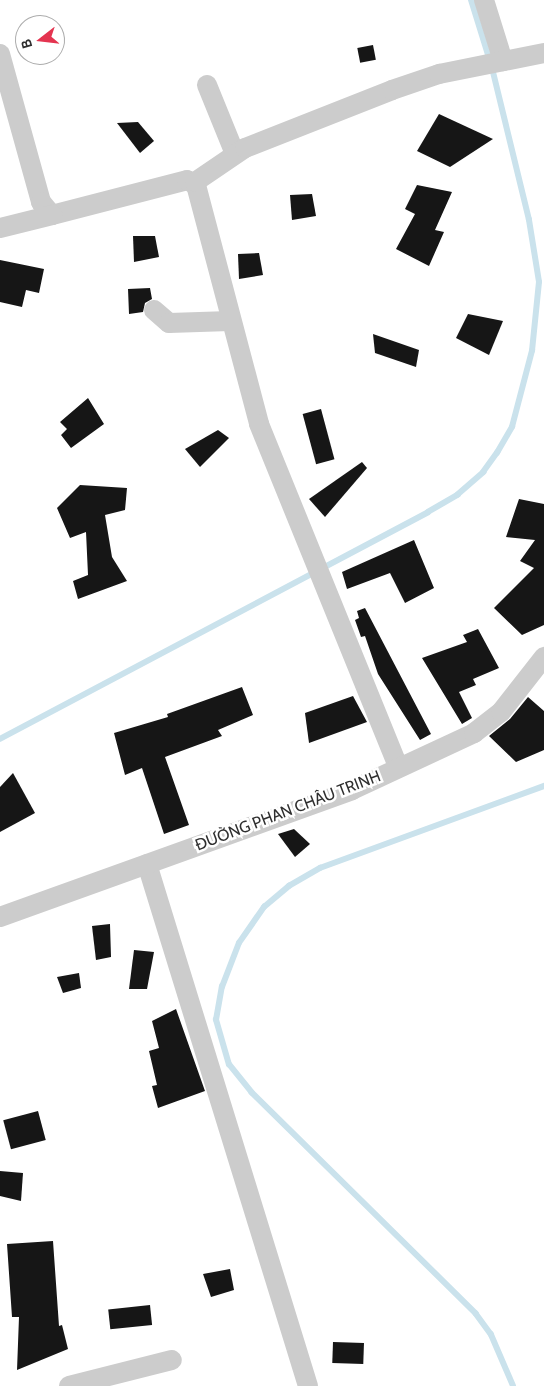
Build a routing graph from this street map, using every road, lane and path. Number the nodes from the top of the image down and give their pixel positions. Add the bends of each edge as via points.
1 (484, 0) edge
2 (544, 53) edge
3 (0, 54) edge
4 (501, 62) junction
5 (207, 86) dead end
6 (235, 154) junction
7 (195, 182) junction
8 (52, 215) junction
9 (0, 228) edge
10 (154, 310) dead end
11 (230, 321) junction
12 (544, 657) edge
13 (399, 768) junction
14 (146, 864) junction
15 (0, 917) edge
16 (172, 1360) dead end
17 (69, 1386) edge
18 (308, 1386) edge

1 - 4 street
2 - 4 street
3 - 8 street via 41,202
4 - 6 street via 439,74 392,90
5 - 6 street
6 - 7 street
7 - 8 street via 187,180
7 - 11 street
8 - 9 street
10 - 11 street via 169,323
11 - 13 street via 259,424
12 - 13 street, ĐƯỜNG PHAN CHÂU TRINH via 501,712 474,733
13 - 14 street, ĐƯỜNG PHAN CHÂU TRINH via 352,790
14 - 15 street, ĐƯỜNG PHAN CHÂU TRINH
14 - 18 street
16 - 17 street

